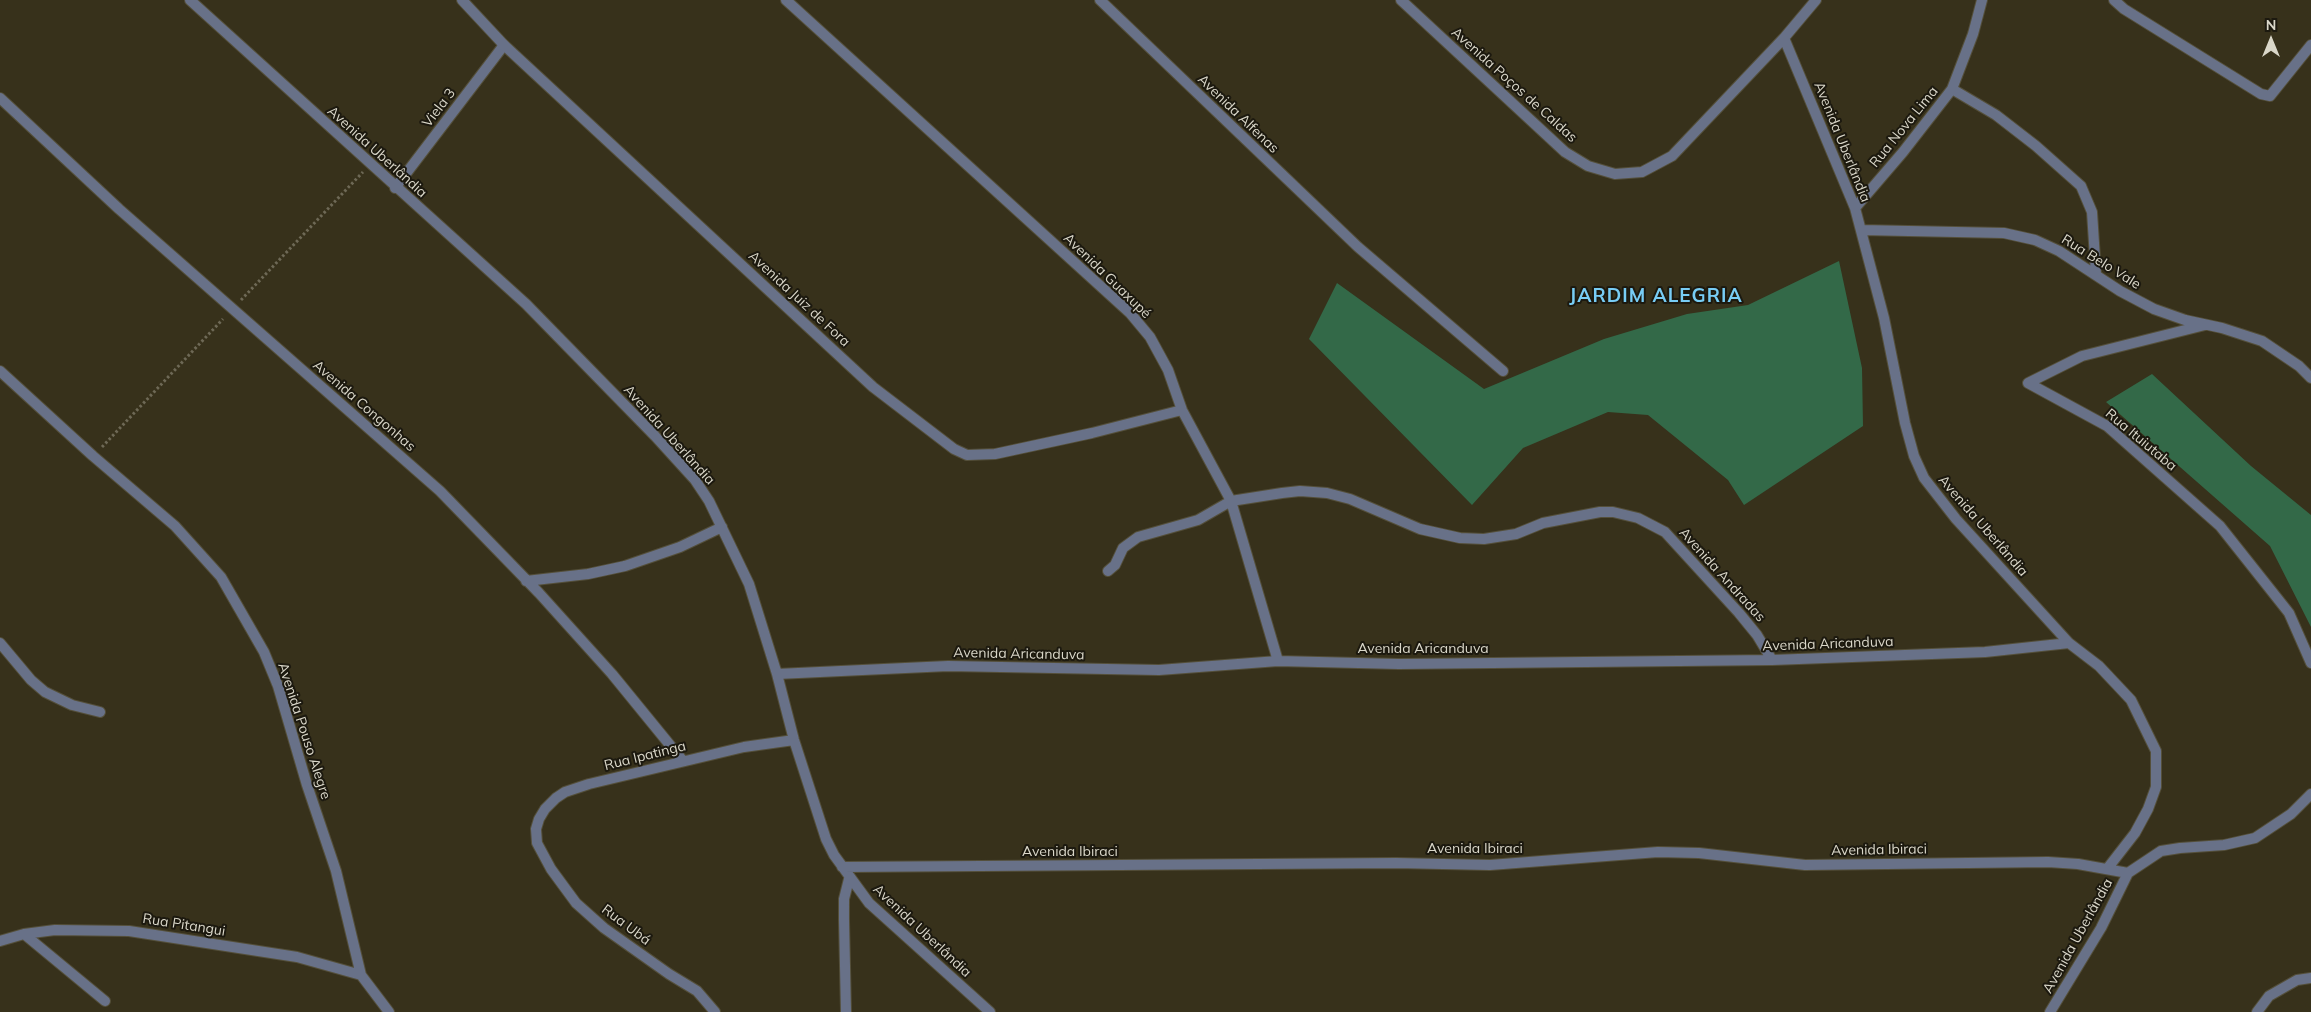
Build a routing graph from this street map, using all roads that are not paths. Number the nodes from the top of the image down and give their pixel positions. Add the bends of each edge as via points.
1 (190, 0) edge
2 (462, 0) edge
3 (786, 0) edge
4 (1100, 0) edge
5 (1401, 0) edge
6 (1816, 0) edge
7 (1982, 0) edge
8 (2114, 0) edge
9 (1784, 38) junction
10 (504, 45) junction
11 (2311, 45) edge
12 (1952, 89) junction
13 (0, 98) edge
14 (395, 188) junction
15 (1855, 208) junction
16 (1860, 230) junction
17 (2096, 274) junction
18 (2205, 325) junction
19 (0, 371) edge
20 (1503, 371) dead end
21 (2311, 378) edge
22 (1182, 410) junction
23 (1231, 501) junction
24 (722, 527) junction
25 (1108, 571) dead end
26 (526, 581) junction
27 (0, 643) edge
28 (2069, 643) junction
29 (1772, 660) junction
30 (1278, 661) junction
31 (2311, 663) edge
32 (777, 674) junction
33 (100, 712) dead end
34 (794, 740) junction
35 (683, 761) junction
36 (2311, 794) edge
37 (537, 843) joint
38 (842, 867) junction
39 (2107, 869) junction
40 (2128, 873) junction
41 (850, 879) junction
42 (24, 934) junction
43 (0, 941) edge
44 (361, 975) junction
45 (2311, 978) edge
46 (105, 1001) dead end
47 (389, 1012) edge
48 (715, 1012) edge
49 (846, 1012) edge
50 (990, 1012) edge
51 (2050, 1012) edge
52 (2257, 1012) edge

1 - 14 street, Avenida Uberlândia
2 - 10 street, Avenida Juiz de Fora
3 - 22 street, Avenida Guaxupé via 1130,313 1150,337 1168,370
4 - 20 street, Avenida Alfenas via 1358,247
5 - 9 street, Avenida Poços de Caldas via 1565,152 1588,166 1615,174 1642,172 1672,156
6 - 9 street, Avenida Poços de Caldas
7 - 12 street, Rua Nova Lima
8 - 11 street via 2124,10 2261,94 2270,96
9 - 15 street, Avenida Uberlândia
10 - 14 street, Viela 3
10 - 22 street, Avenida Juiz de Fora via 873,387 954,449 967,455 995,454
12 - 15 street, Rua Nova Lima
12 - 17 street via 1996,115 2081,186 2092,212
13 - 26 street, Avenida Congonhas via 119,209 440,491
14 - 24 street, Avenida Uberlândia via 526,304 655,436 695,480
15 - 16 street, Avenida Uberlândia
16 - 17 street, Rua Belo Vale via 2004,233 2036,240
16 - 28 street, Avenida Uberlândia via 1884,318 1905,422 1924,478 1956,519
17 - 18 street, Rua Belo Vale via 2154,309
18 - 21 street, Rua Belo Vale via 2262,341
18 - 31 street, Rua Ituiutaba via 2082,356 2028,383 2107,426 2220,526 2289,613
19 - 44 street, Avenida Pouso Alegre via 175,526 221,577 264,652 278,686 336,871
22 - 23 street, Avenida Guaxupé
23 - 25 street, Avenida Andradas via 1198,520 1138,537 1124,548
23 - 29 street, Avenida Andradas via 1300,491 1327,493 1350,499 1420,529 1460,538 1484,539 1516,534 1542,523 1600,512 1638,518 1665,532 1701,570 1757,635
23 - 30 street, Avenida Guaxupé
24 - 26 street via 680,547 625,566
24 - 32 street, Avenida Uberlândia via 749,584
26 - 35 street, Avenida Congonhas via 612,674
27 - 33 street via 45,692 72,705
28 - 29 street, Avenida Aricanduva via 1985,652
28 - 39 street, Avenida Uberlândia via 2099,666 2132,700 2156,751 2156,787 2148,809
29 - 30 street, Avenida Aricanduva via 1399,664
30 - 32 street, Avenida Aricanduva via 1159,670 948,666
32 - 34 street, Avenida Uberlândia
34 - 35 street, Rua Ipatinga
34 - 38 street, Avenida Uberlândia via 826,839
35 - 37 street, Rua Ipatinga via 565,792 545,809 539,819
36 - 40 street via 2291,814 2255,838 2224,845 2161,851
37 - 48 street, Rua Ubá via 551,869 576,902 604,928 697,991
38 - 39 street, Avenida Ibiraci via 1396,862 1490,865 1699,852 1804,865 2048,862
38 - 41 street, Avenida Uberlândia
39 - 40 street, Avenida Ibiraci
40 - 51 street, Avenida Uberlândia via 2101,928
41 - 49 street via 844,899
41 - 50 street, Avenida Uberlândia via 869,903
42 - 43 street, Rua Pitangui
42 - 44 street, Rua Pitangui via 55,930 130,931 297,957
42 - 46 street
44 - 47 street, Avenida Pouso Alegre
45 - 52 street via 2297,980 2270,996

